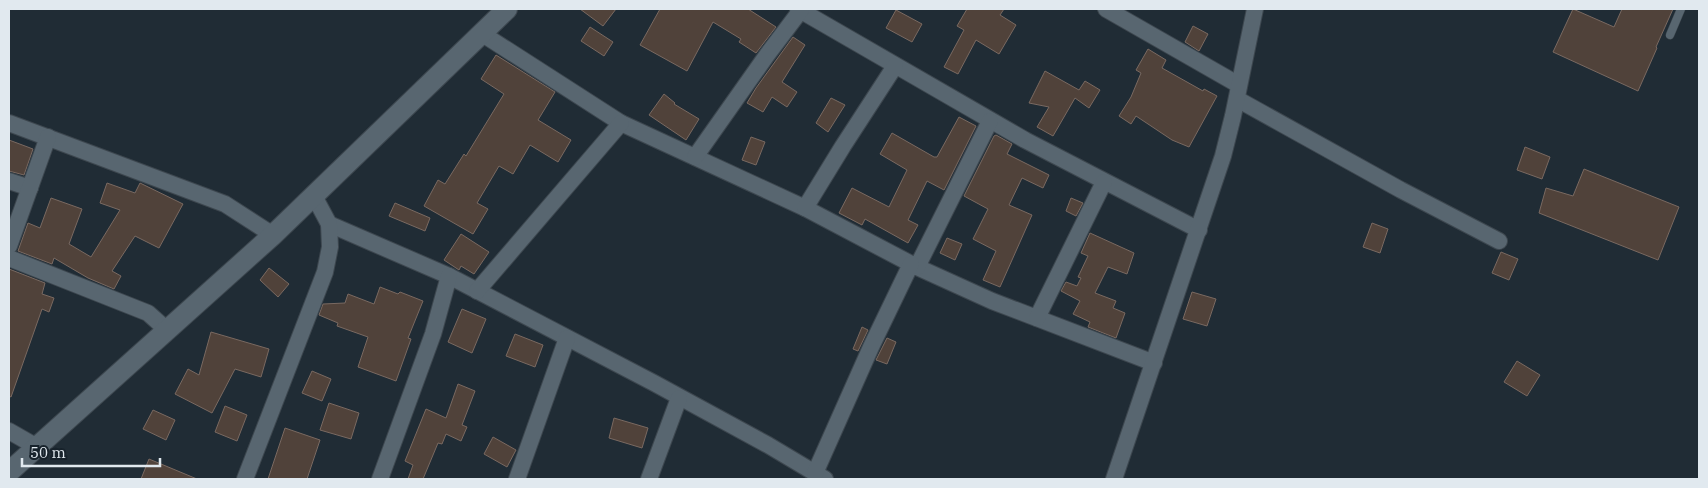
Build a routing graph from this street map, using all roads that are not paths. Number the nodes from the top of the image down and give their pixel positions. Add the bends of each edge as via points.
1 (507, 9) edge
2 (1106, 9) edge
3 (1255, 9) edge
4 (1681, 9) edge
5 (800, 10) edge
6 (481, 33) junction
7 (1670, 35) dead end
8 (895, 66) junction
9 (1238, 92) junction
10 (990, 121) junction
11 (9, 123) edge
12 (621, 123) junction
13 (48, 137) junction
14 (694, 157) junction
15 (9, 181) edge
16 (1104, 182) junction
17 (30, 188) junction
18 (314, 196) junction
19 (805, 208) junction
20 (329, 224) junction
21 (1199, 230) junction
22 (273, 235) junction
23 (1499, 241) dead end
24 (9, 246) edge
25 (9, 258) edge
26 (914, 266) junction
27 (449, 276) junction
28 (477, 291) junction
29 (1038, 318) junction
30 (167, 330) junction
31 (567, 338) junction
32 (1154, 363) junction
33 (680, 398) junction
34 (9, 431) edge
35 (37, 447) junction
36 (9, 472) edge
37 (820, 476) edge
38 (245, 479) edge
39 (380, 479) edge
40 (517, 479) edge
41 (649, 479) edge
42 (1114, 479) edge

1 - 6 street
2 - 9 street
3 - 9 street
4 - 7 lane
5 - 8 street
5 - 14 street
6 - 12 street
6 - 18 street
8 - 10 street
8 - 19 street
9 - 21 street via 1223,156
9 - 23 street via 1401,190
10 - 16 street
10 - 26 street
11 - 13 street
12 - 14 street
12 - 28 street
13 - 17 street
13 - 22 street via 225,204
14 - 19 street
15 - 17 street
16 - 21 street
16 - 29 street
17 - 24 street
18 - 20 street
18 - 22 street
19 - 26 street
20 - 27 street
20 - 38 street via 330,247 325,272
21 - 32 street
22 - 30 street
25 - 30 street via 148,313
26 - 29 street
26 - 37 street via 871,347
27 - 28 street
27 - 39 street via 433,334
28 - 31 street
29 - 32 street
30 - 35 street
31 - 33 street
31 - 40 street
32 - 42 street
33 - 37 street
33 - 41 street
34 - 35 street
35 - 36 street

